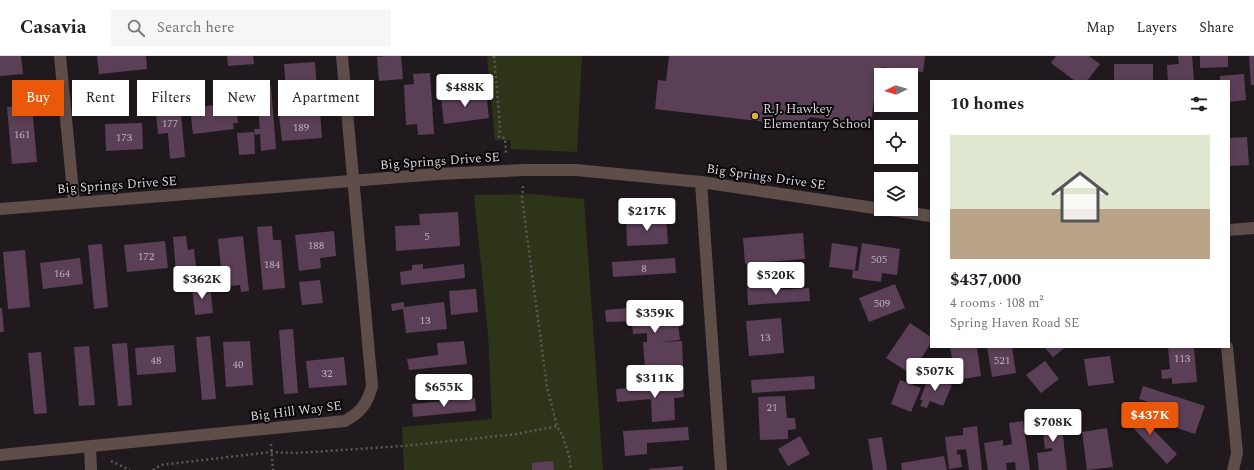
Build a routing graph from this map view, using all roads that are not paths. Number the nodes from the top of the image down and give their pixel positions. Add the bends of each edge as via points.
1 (60, 56) edge
2 (342, 56) edge
3 (353, 182) junction
4 (702, 182) junction
5 (74, 202) junction
6 (874, 207) edge
7 (0, 209) edge
8 (918, 214) edge
9 (930, 216) edge
10 (1254, 228) edge
11 (1230, 230) edge
12 (1227, 348) edge
13 (90, 448) junction
14 (0, 455) edge
15 (91, 470) edge
16 (721, 470) edge
17 (1233, 470) edge

1 - 5 street
2 - 3 street, Big Hill Way SE
3 - 4 street, Big Springs Drive SE via 438,174 576,170
3 - 5 street, Big Springs Drive SE
3 - 13 street, Big Hill Way SE via 372,386 364,407 345,421
4 - 6 street, Big Springs Drive SE
4 - 16 street
5 - 7 street, Big Springs Drive SE
8 - 9 street
10 - 11 street
12 - 17 street via 1238,454
13 - 14 street, Big Hill Way SE
13 - 15 street

